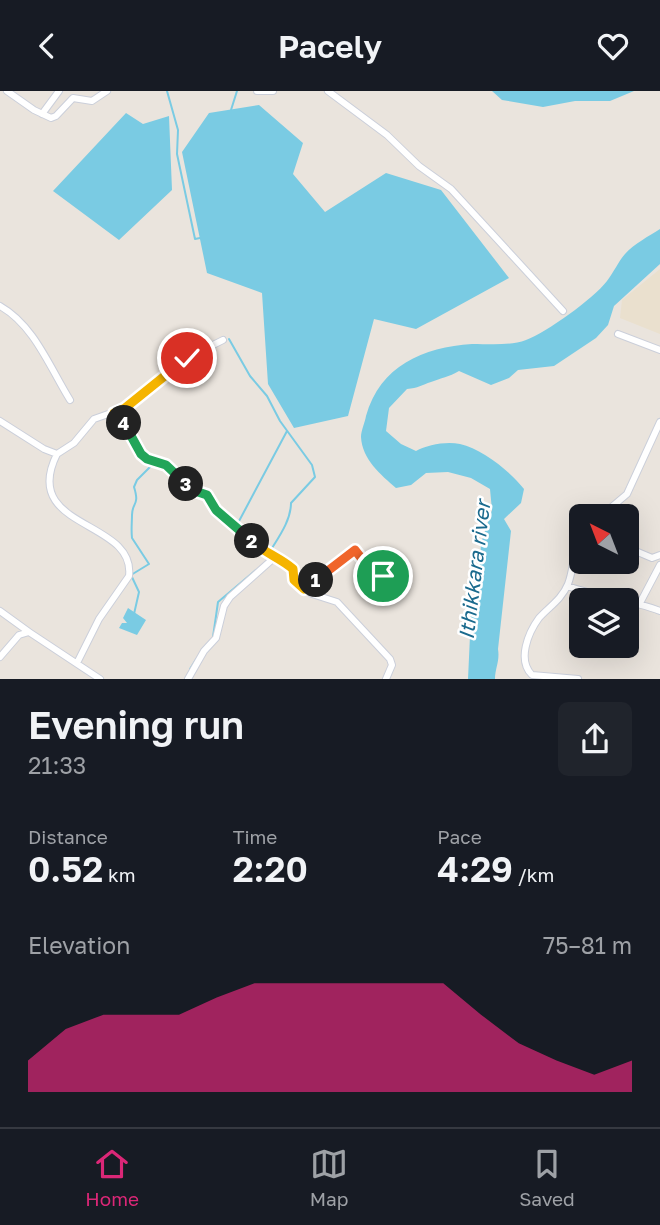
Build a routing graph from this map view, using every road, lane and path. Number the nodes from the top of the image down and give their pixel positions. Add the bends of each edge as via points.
1 (7, 91) edge
2 (59, 91) edge
3 (107, 91) edge
4 (257, 91) edge
5 (273, 91) edge
6 (328, 91) edge
7 (42, 114) junction
8 (0, 306) edge
9 (563, 311) dead end
10 (618, 334) dead end
11 (223, 339) dead end
12 (660, 350) edge
13 (70, 400) dead end
14 (114, 413) junction
15 (0, 421) edge
16 (660, 422) edge
17 (57, 454) junction
18 (615, 504) edge
19 (639, 552) edge
20 (660, 555) edge
21 (275, 557) junction
22 (660, 565) edge
23 (570, 574) edge
24 (567, 586) junction
25 (304, 589) junction
26 (398, 597) dead end
27 (640, 603) junction
28 (0, 611) edge
29 (660, 611) edge
30 (29, 632) junction
31 (0, 657) edge
32 (77, 663) junction
33 (100, 679) edge
34 (188, 679) edge
35 (386, 679) edge
36 (578, 679) edge

1 - 7 street
2 - 7 street
3 - 7 street via 92,101 71,99 51,118
4 - 5 street
6 - 9 street via 451,189
8 - 13 street via 40,349
10 - 12 street
11 - 14 street via 187,358
14 - 17 street via 93,419 74,443
14 - 21 street via 141,454 166,465 192,490 207,495 216,510
15 - 17 street
16 - 18 street via 627,493
17 - 32 street via 48,474 51,494 77,521 115,543 130,568
19 - 20 street via 652,558
21 - 25 street via 293,569 294,580
21 - 34 street via 230,597 216,638
22 - 27 street
23 - 24 street
24 - 27 street
24 - 36 street via 539,619 524,656 532,675
25 - 26 street via 355,550
25 - 35 street via 337,601 390,659
27 - 29 street
28 - 30 street
30 - 31 street via 19,635
30 - 32 street
32 - 33 street

